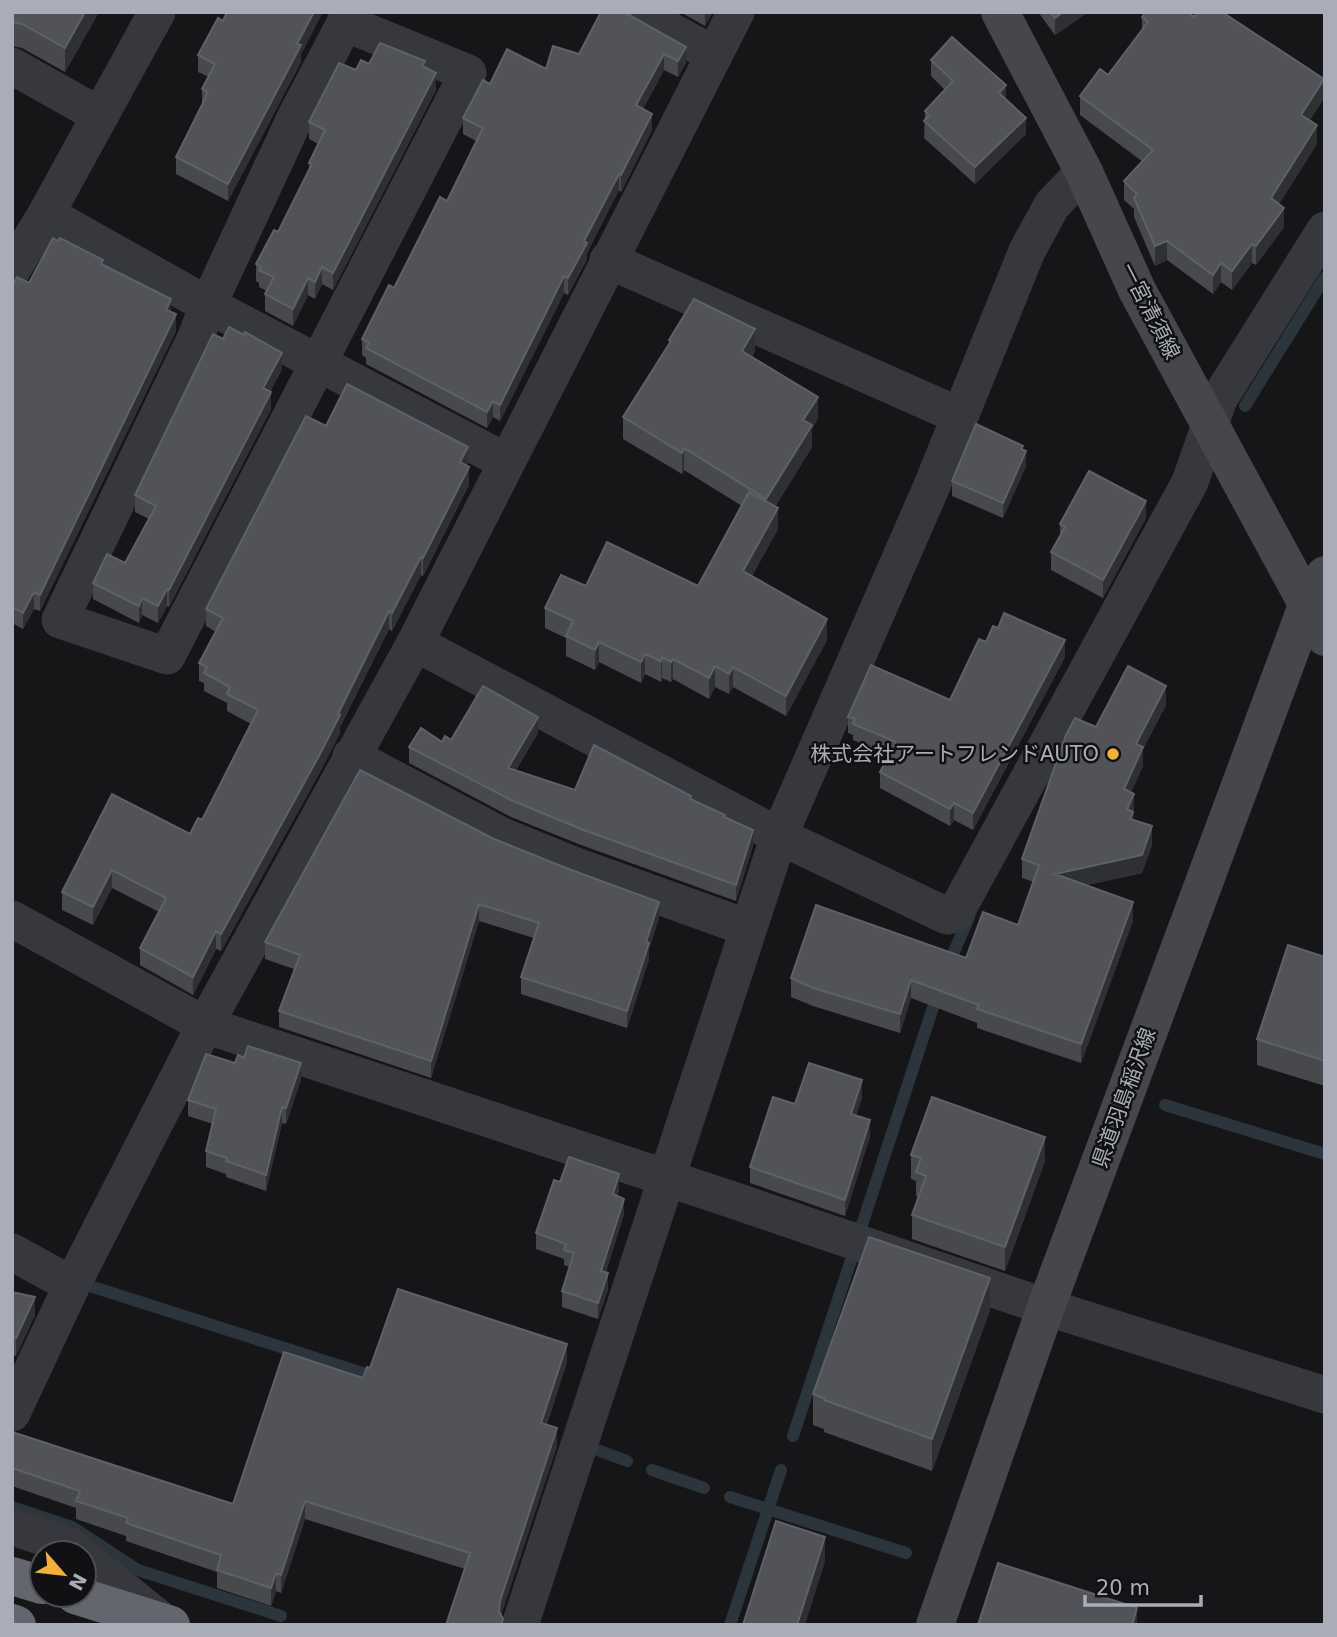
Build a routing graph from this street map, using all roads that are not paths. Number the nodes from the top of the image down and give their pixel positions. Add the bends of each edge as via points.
1 (157, 12) edge
2 (636, 12) edge
3 (736, 12) edge
4 (999, 12) edge
5 (713, 54) junction
6 (12, 66) edge
7 (99, 115) junction
8 (1084, 172) junction
9 (46, 214) junction
10 (1325, 230) edge
11 (608, 260) junction
12 (12, 270) edge
13 (208, 305) junction
14 (320, 362) junction
15 (960, 416) junction
16 (1210, 425) junction
17 (507, 462) junction
18 (1319, 606) edge
19 (415, 643) junction
20 (352, 756) junction
21 (779, 836) junction
22 (12, 919) edge
23 (748, 928) junction
24 (205, 1025) junction
25 (666, 1178) junction
26 (12, 1252) edge
27 (72, 1285) junction
28 (1046, 1307) junction
29 (1325, 1395) edge
30 (12, 1412) edge
31 (12, 1527) edge
32 (48, 1539) edge
33 (98, 1569) edge
34 (98, 1602) edge
35 (12, 1623) edge
36 (168, 1624) edge
37 (17, 1625) edge
38 (520, 1625) edge
39 (935, 1625) edge

1 - 7 street
2 - 5 street
3 - 5 street
4 - 8 main road, 一宮清須線
5 - 11 street
6 - 7 street
7 - 9 street
8 - 15 street via 1052,205 1027,251
8 - 16 main road, 一宮清須線 via 1137,290
9 - 12 street
9 - 13 street
10 - 16 street via 1219,399
11 - 15 street
11 - 17 street
13 - 14 street
13 - 14 street via 345,23 468,73
13 - 14 street via 60,620 167,656
14 - 17 street
15 - 21 street
16 - 18 main road, 一宮清須線
16 - 21 street via 1190,482 955,914 947,916
17 - 19 street
18 - 28 main road, 県道羽島稲沢線
19 - 20 street
19 - 21 street
20 - 23 street via 502,836
20 - 24 street
21 - 23 street
22 - 24 street
23 - 25 street
24 - 25 street
24 - 27 street
25 - 28 street
25 - 38 street
26 - 27 street
27 - 30 street
28 - 29 street
28 - 39 main road, 県道羽島稲沢線
31 - 32 street
33 - 36 street
34 - 36 highway
35 - 37 highway

